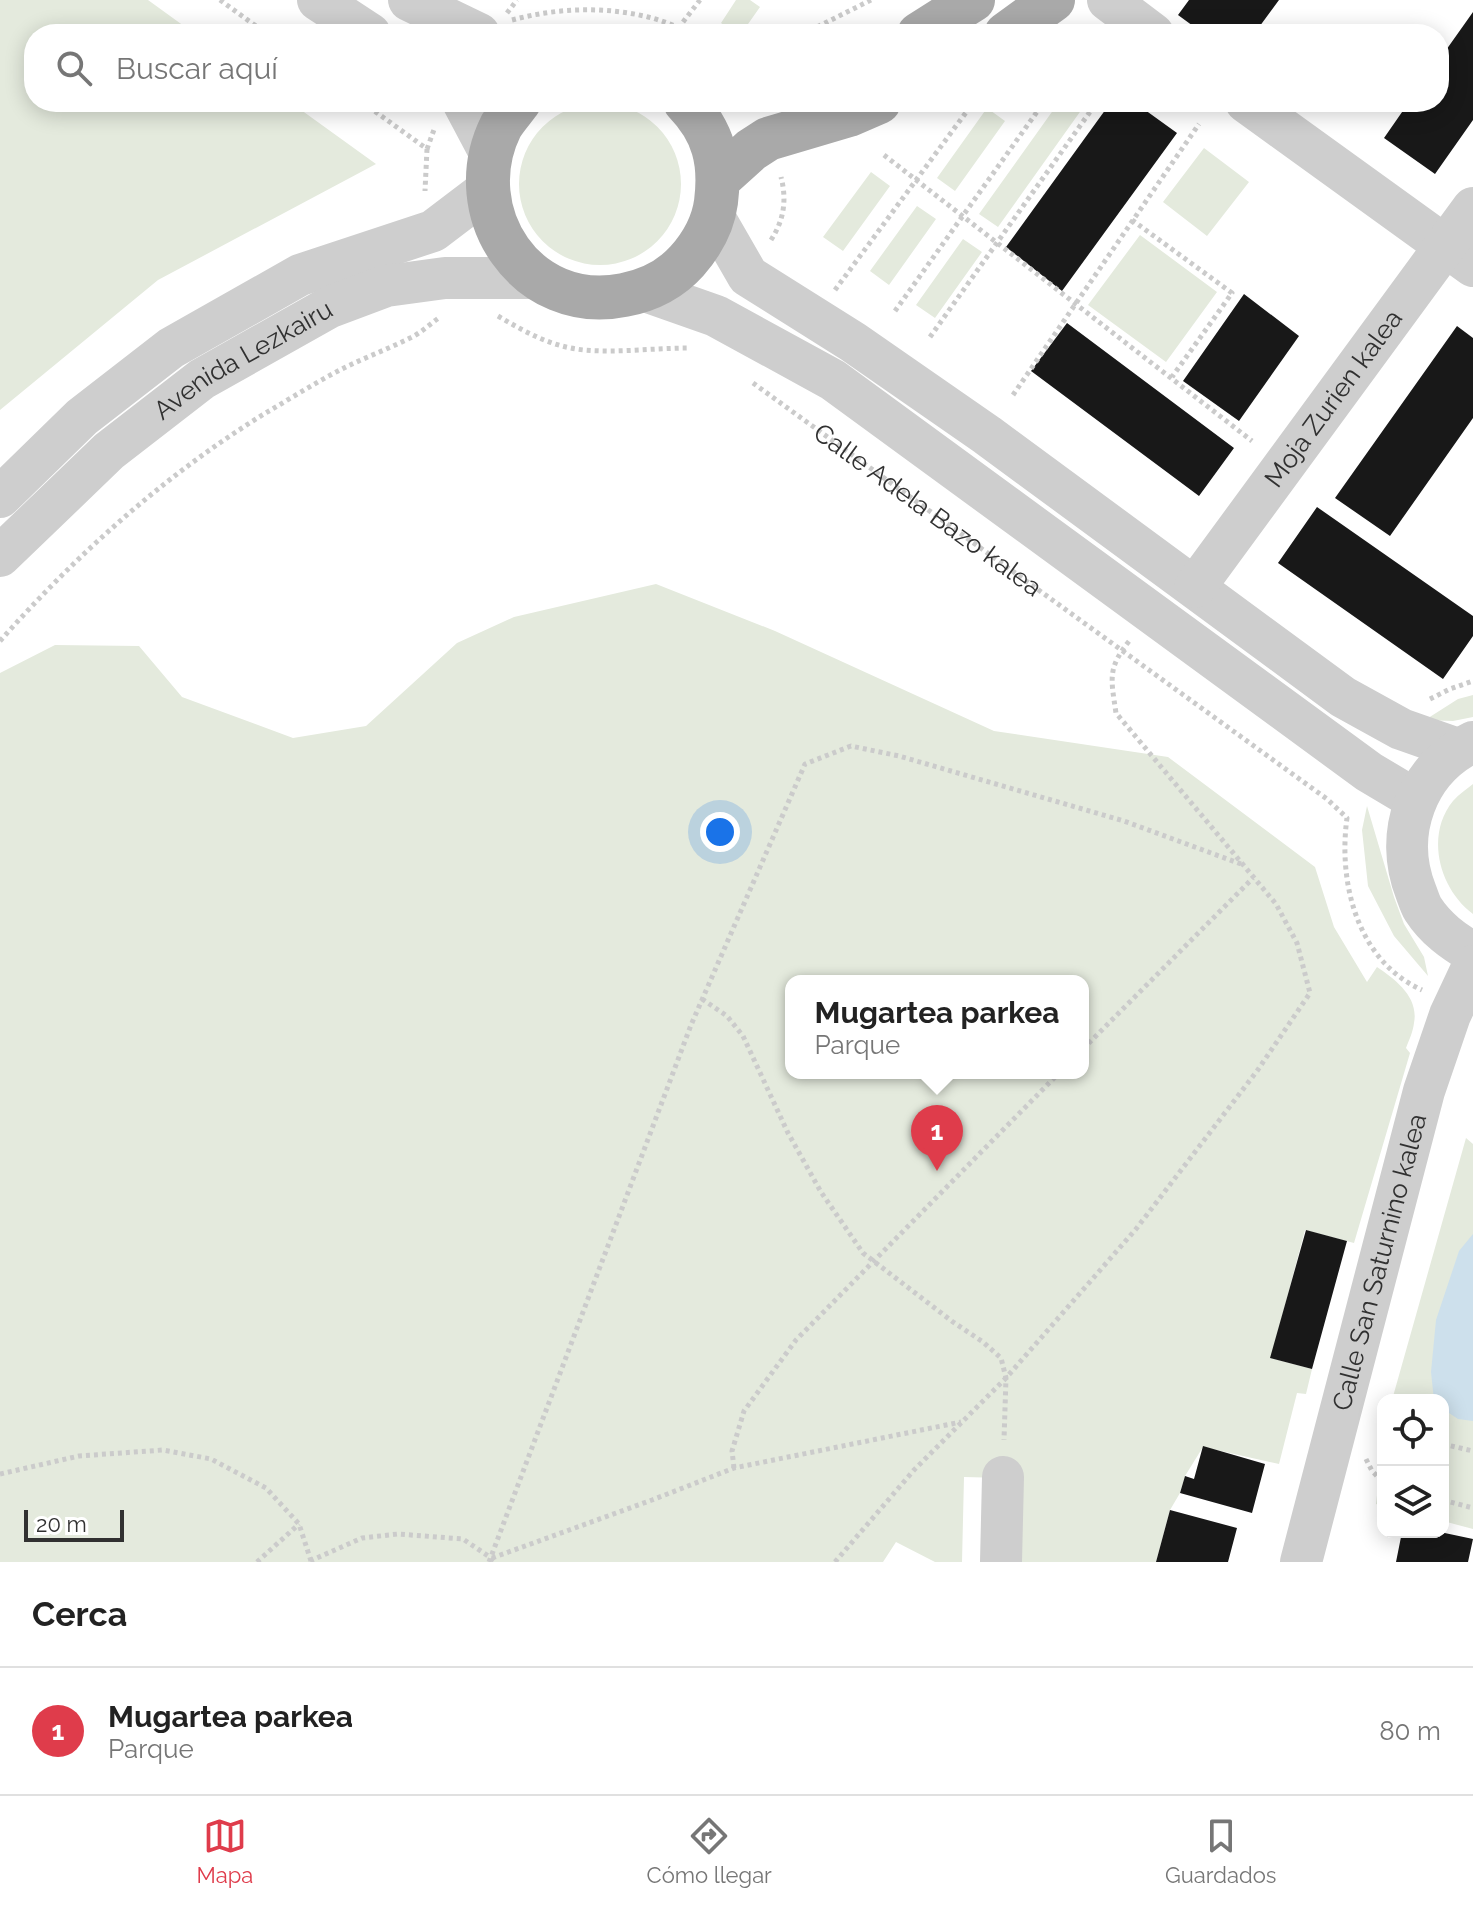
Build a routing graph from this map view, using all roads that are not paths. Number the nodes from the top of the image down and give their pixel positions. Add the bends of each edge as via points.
1 (318, 0) edge
2 (409, 0) edge
3 (973, 0) edge
4 (1053, 0) edge
5 (1108, 0) edge
6 (355, 24) edge
7 (478, 24) edge
8 (935, 24) edge
9 (1020, 24) edge
10 (1140, 24) edge
11 (467, 112) edge
12 (511, 112) edge
13 (695, 112) edge
14 (856, 112) edge
15 (1260, 112) edge
16 (489, 171) junction
17 (716, 198) junction
18 (1473, 208) edge
19 (1459, 256) edge
20 (537, 278) junction
21 (645, 291) junction
22 (0, 497) edge
23 (0, 556) edge
24 (1195, 587) junction
25 (1465, 745) edge
26 (1416, 800) junction
27 (1473, 953) edge
28 (1473, 966) edge
29 (1003, 1477) road end
30 (1001, 1562) edge
31 (1301, 1562) edge

1 - 6 street
2 - 7 street
3 - 8 main road
4 - 9 main road
5 - 10 street
11 - 16 street
12 - 16 main road via 502,124
13 - 17 main road via 714,146
14 - 17 main road via 768,139 751,150
15 - 19 street
16 - 20 main road via 494,223 512,254
16 - 22 street, Avenida Lezkairu via 433,231 300,275 171,348 82,417
17 - 21 main road via 698,249 675,274
17 - 24 street via 748,276 853,342
18 - 19 street, Moja Zurien kalea
19 - 24 street, Moja Zurien kalea
20 - 21 main road via 571,294 608,299
20 - 23 street, Avenida Lezkairu via 449,293 386,286 330,307 202,379 109,451
21 - 26 street, Calle Adela Bazo kalea via 716,316 833,380 1369,772
24 - 25 street via 1343,697 1401,729
25 - 26 street via 1433,771
26 - 27 street via 1406,836 1409,873 1422,908 1446,936
28 - 31 street, Calle San Saturnino kalea via 1424,1091
29 - 30 street

